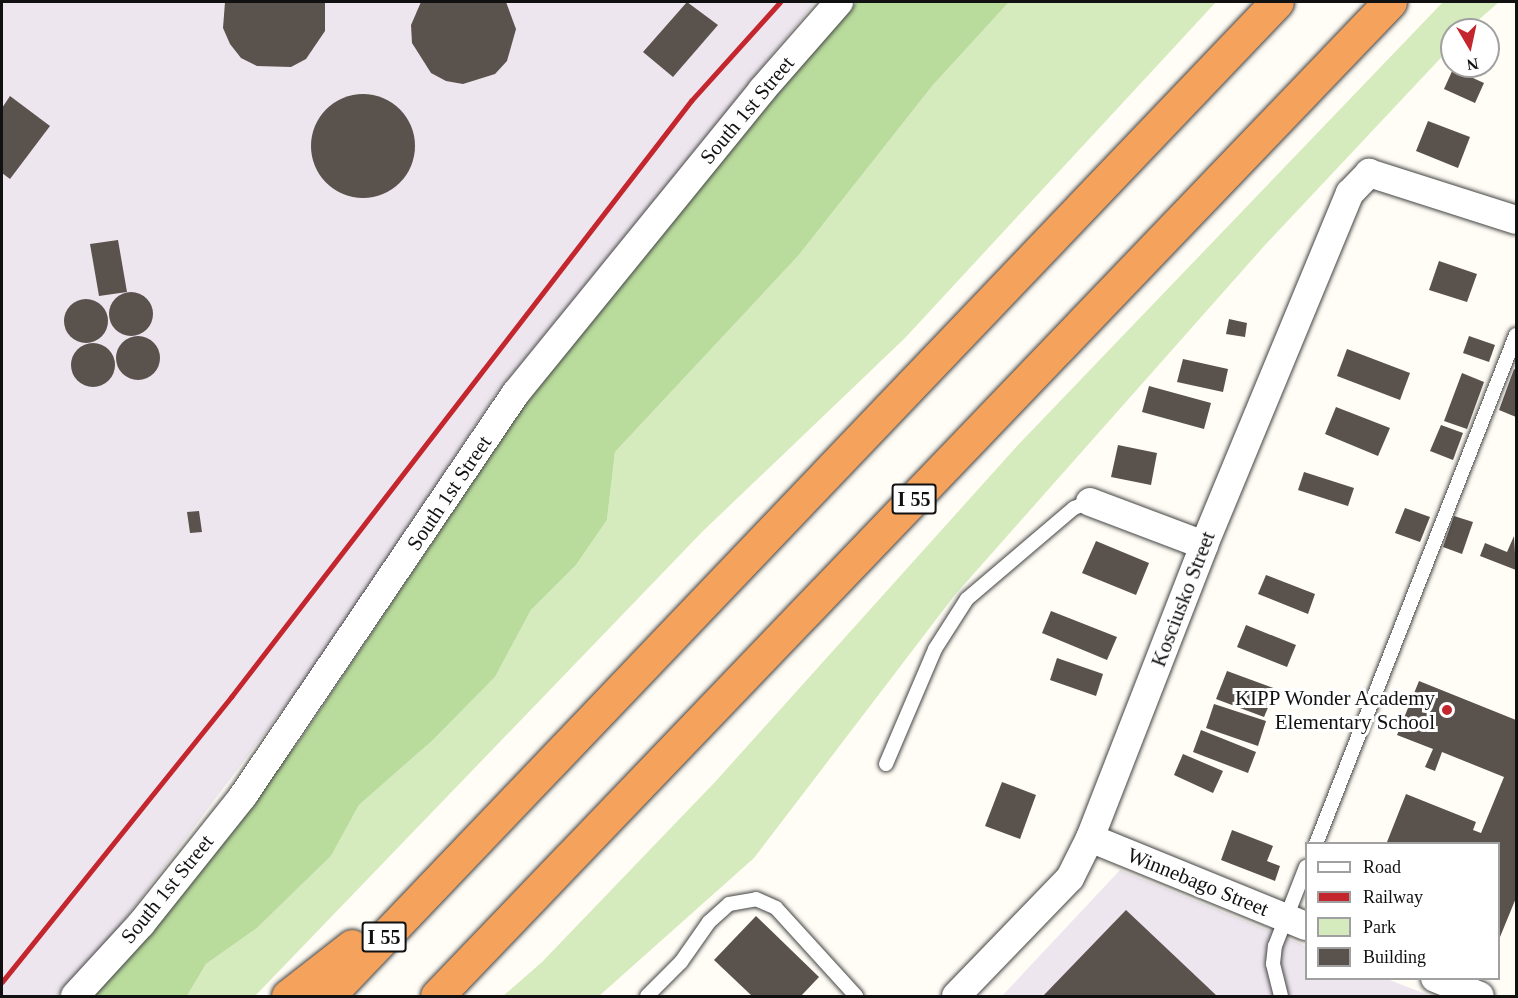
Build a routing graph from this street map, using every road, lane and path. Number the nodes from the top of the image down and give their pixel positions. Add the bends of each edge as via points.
1 (839, 2) edge
2 (1277, 2) edge
3 (1390, 2) edge
4 (1516, 220) edge
5 (1516, 335) edge
6 (1090, 502) joint
7 (1204, 545) junction
8 (886, 764) dead end
9 (1090, 838) junction
10 (1316, 842) edge
11 (1305, 872) edge
12 (442, 877) junction
13 (1296, 922) edge
14 (477, 956) junction
15 (1440, 980) edge
16 (75, 996) edge
17 (288, 996) edge
18 (328, 996) edge
19 (437, 996) edge
20 (450, 996) edge
21 (647, 996) edge
22 (856, 996) edge
23 (956, 996) edge
24 (1281, 996) edge
25 (1480, 996) edge

1 - 16 street, South 1st Street via 762,90 516,393 243,796 141,924
2 - 12 highway, I 55
3 - 14 highway, I 55
4 - 7 street, Kosciusko Street via 1369,173 1350,193
5 - 10 lane
6 - 7 street
6 - 8 lane via 1074,508 967,599 935,648
7 - 9 street, Kosciusko Street
9 - 13 street, Winnebago Street
9 - 23 street, Kosciusko Street via 1070,878
11 - 13 lane
12 - 17 highway
12 - 18 highway, I 55
13 - 24 lane via 1273,964
14 - 19 highway, I 55
14 - 20 highway
15 - 25 street
21 - 22 lane via 729,904 756,899 776,908

